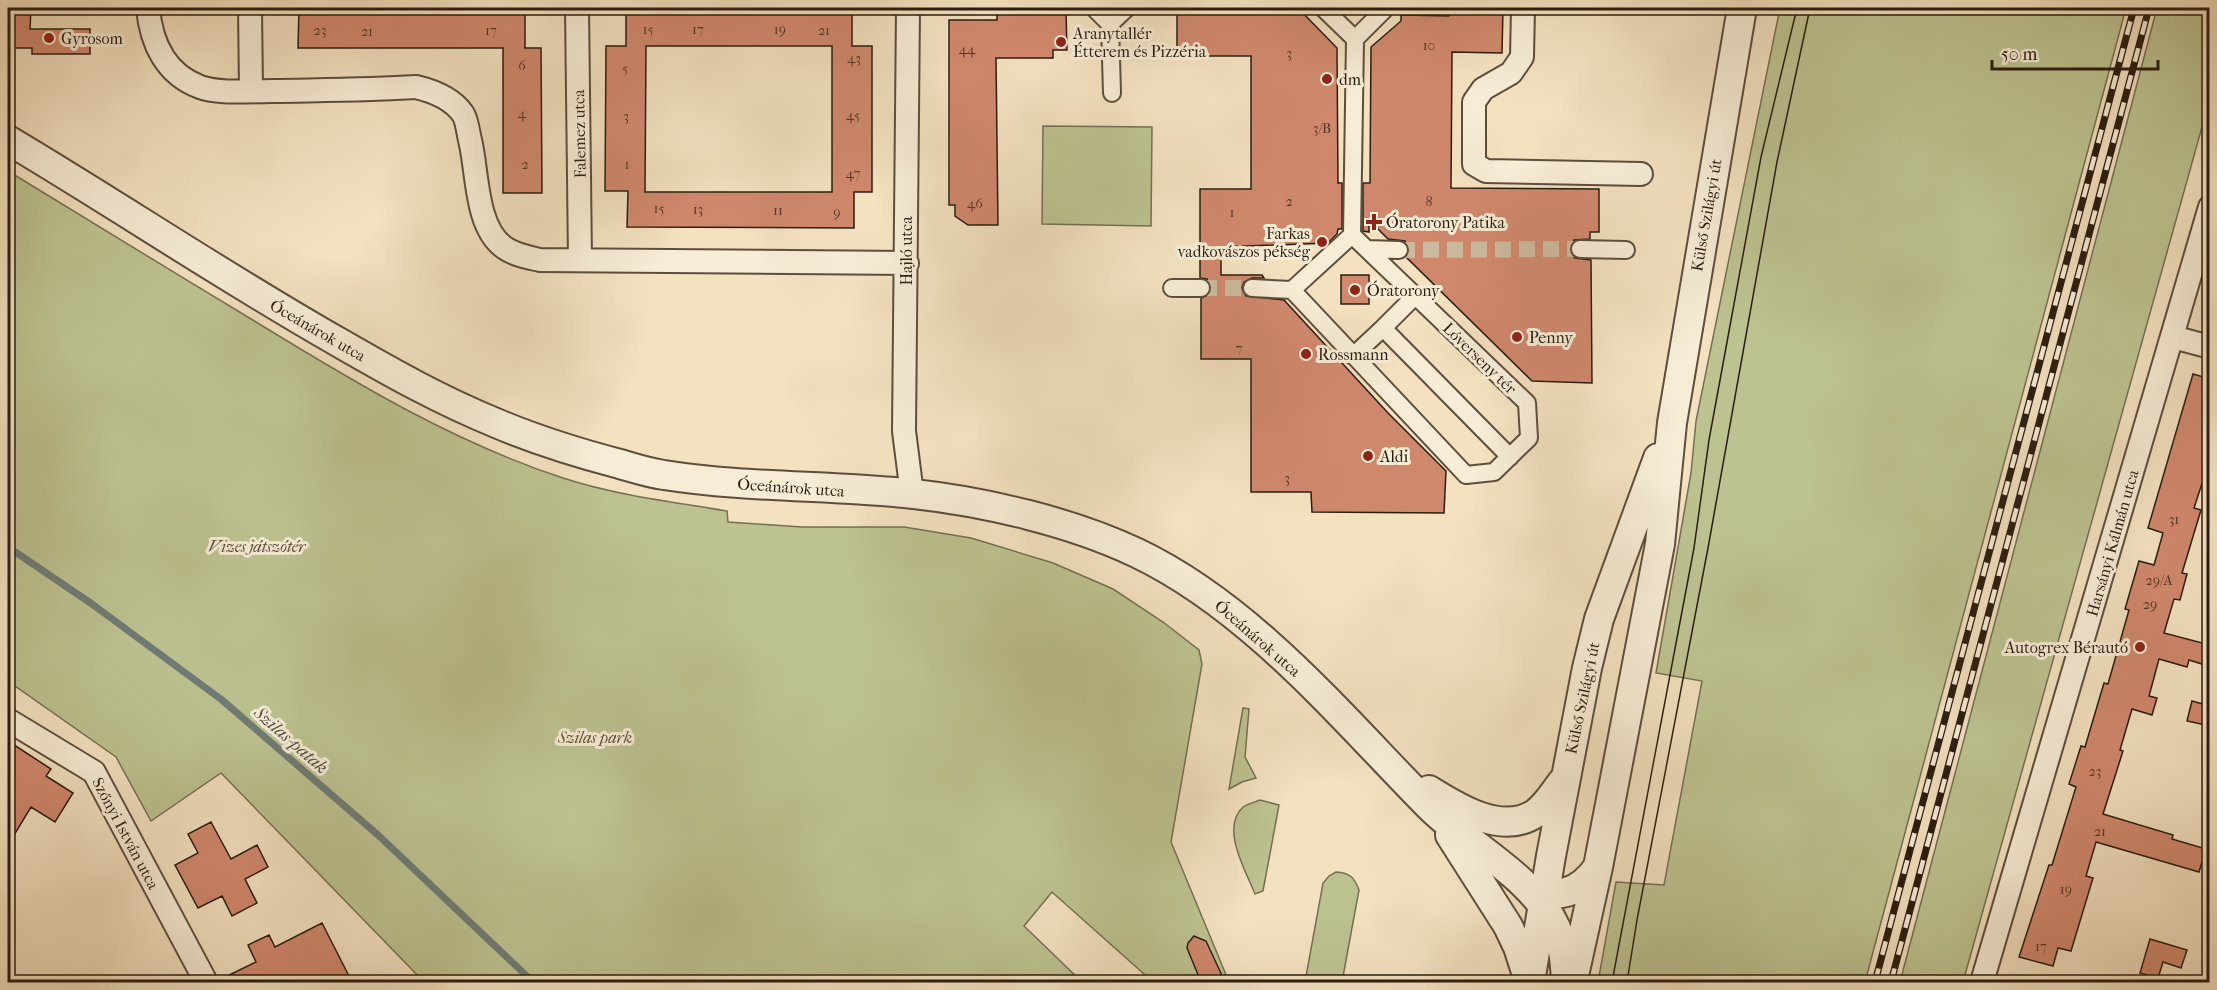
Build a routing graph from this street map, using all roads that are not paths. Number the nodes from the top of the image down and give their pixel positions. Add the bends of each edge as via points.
1 (148, 8) edge
2 (250, 8) edge
3 (577, 8) edge
4 (908, 8) edge
5 (1094, 8) edge
6 (1127, 8) edge
7 (1323, 8) edge
8 (1386, 8) edge
9 (1523, 8) edge
10 (1742, 8) edge
11 (1110, 24) junction
12 (1355, 39) junction
13 (251, 91) junction
14 (1112, 93) dead end
15 (8, 140) edge
16 (1641, 174) dead end
17 (2210, 207) edge
18 (1352, 235) junction
19 (1368, 249) junction
20 (1580, 249) tunnel mouth
21 (1399, 250) tunnel mouth
22 (1626, 250) dead end
23 (580, 260) junction
24 (907, 262) junction
25 (1172, 288) dead end
26 (1200, 288) tunnel mouth
27 (1252, 288) tunnel mouth
28 (1292, 290) junction
29 (1416, 295) junction
30 (1383, 328) junction
31 (2173, 337) junction
32 (2210, 347) edge
33 (1353, 356) junction
34 (1672, 423) junction
35 (1510, 457) junction
36 (912, 494) junction
37 (8, 720) edge
38 (1393, 768) junction
39 (1566, 777) junction
40 (1434, 811) junction
41 (1598, 867) junction
42 (1538, 895) junction
43 (206, 982) edge
44 (1530, 982) edge
45 (1566, 982) edge
46 (1572, 982) edge
47 (1982, 982) edge

1 - 13 street via 149,28 157,50 178,75 200,87
2 - 13 street
3 - 23 street, Falemez utca
4 - 24 street, Hajló utca
5 - 11 street
6 - 11 street
7 - 12 street
8 - 12 street
9 - 16 street via 1522,57 1511,73 1483,89 1474,102 1474,164 1486,171
10 - 34 street, Külső Szilágyi út
11 - 14 street
12 - 18 street
13 - 23 street via 416,87 431,90 464,114 482,213 503,247 540,260
15 - 36 street, Óceánárok utca via 297,319 416,387 498,424 584,455 661,475
17 - 31 street, Harsányi Kálmán utca
18 - 19 street, Lóverseny tér
18 - 28 street
19 - 21 street
19 - 29 street, Lóverseny tér
20 - 22 street
23 - 24 street
24 - 36 street, Hajló utca via 904,431
25 - 26 street
27 - 28 street
28 - 33 street, Lóverseny tér
29 - 30 street
29 - 35 street, Lóverseny tér via 1527,403 1529,438
30 - 33 street
30 - 35 street
31 - 32 street
31 - 47 street, Harsányi Kálmán utca
33 - 35 street, Lóverseny tér via 1466,475 1494,472
34 - 39 street, Külső Szilágyi út via 1599,619
34 - 41 street, Külső Szilágyi út via 1660,544
36 - 38 street, Óceánárok utca via 968,502 1043,520 1096,536 1173,572 1224,606 1292,667
37 - 43 street, Szőnyi István utca via 94,772
38 - 39 street via 1447,801 1496,821 1526,818 1537,812
38 - 40 street, Óceánárok utca
39 - 42 street, Külső Szilágyi út
40 - 42 street, Óceánárok utca
40 - 44 street via 1508,926
41 - 42 street via 1576,890
41 - 46 street, Külső Szilágyi út
42 - 44 street, Külső Szilágyi út
42 - 45 street via 1556,927 1564,952

